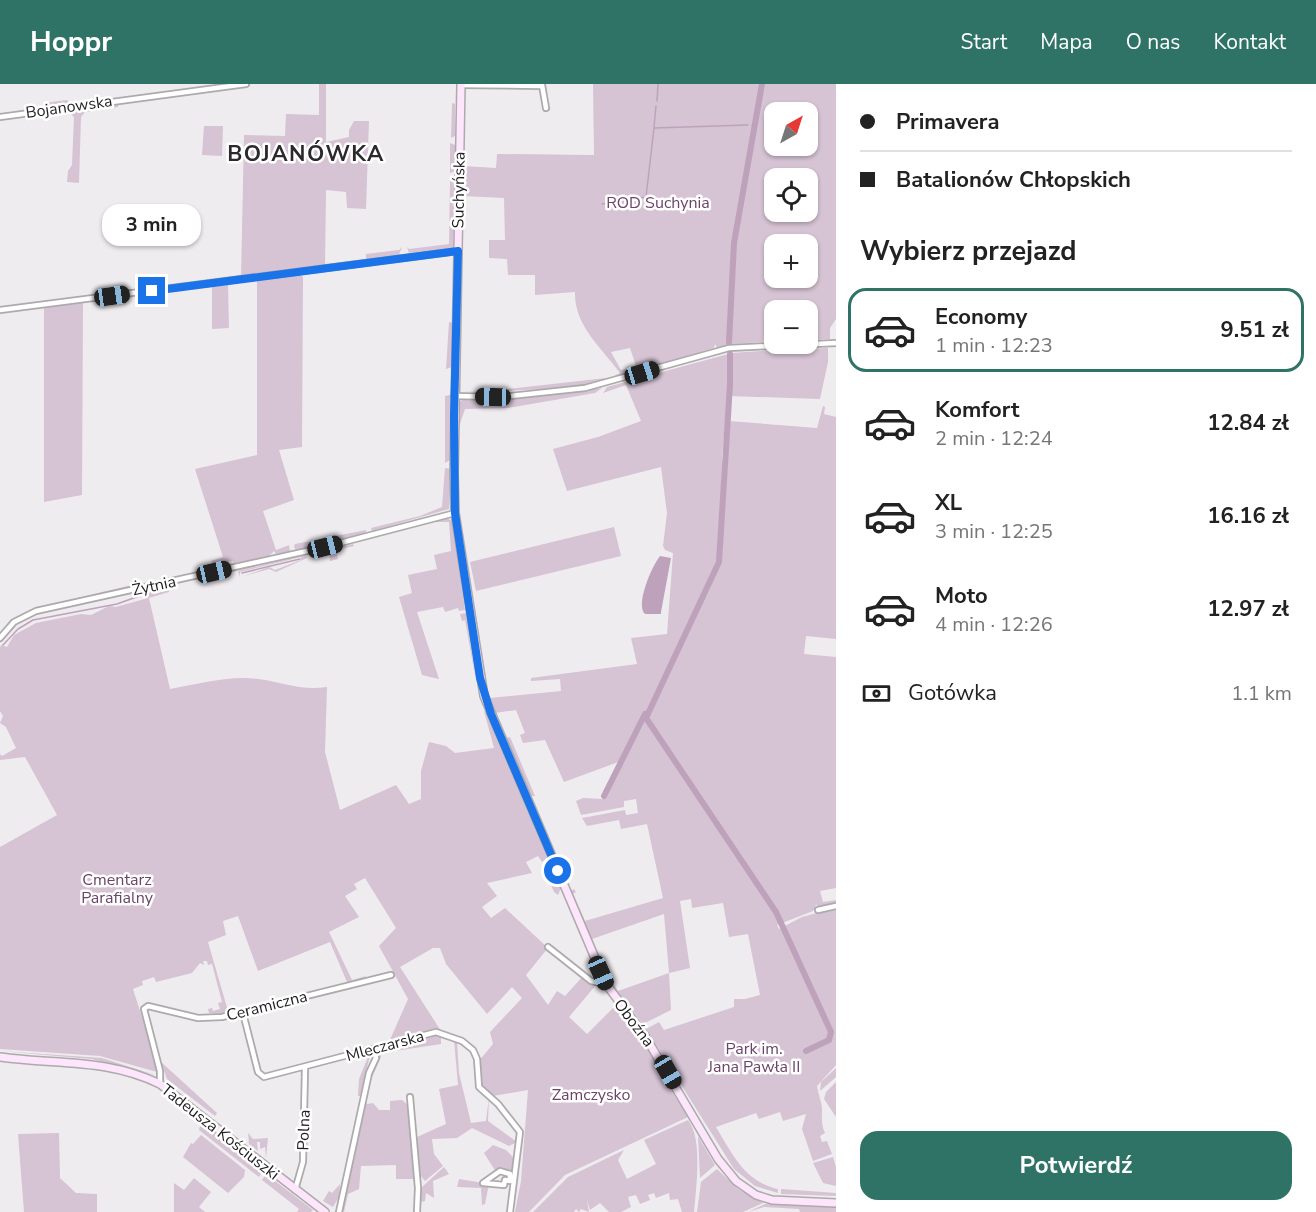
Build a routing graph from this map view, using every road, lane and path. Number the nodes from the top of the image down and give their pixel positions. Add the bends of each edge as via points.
1 (246, 84) edge
2 (461, 85) edge
3 (542, 85) edge
4 (546, 108) dead end
5 (0, 117) edge
6 (458, 251) junction
7 (0, 310) edge
8 (836, 343) edge
9 (454, 396) junction
10 (455, 513) junction
11 (0, 638) edge
12 (836, 906) edge
13 (818, 910) dead end
14 (548, 947) dead end
15 (392, 975) dead end
16 (606, 984) junction
17 (243, 1013) junction
18 (374, 1049) junction
19 (0, 1057) edge
20 (305, 1068) junction
21 (160, 1084) junction
22 (410, 1097) dead end
23 (482, 1181) joint
24 (295, 1190) junction
25 (836, 1203) edge
26 (325, 1212) edge
27 (339, 1212) edge
28 (417, 1212) edge
29 (510, 1212) edge

1 - 5 street, Bojanowska
2 - 3 street
2 - 6 street, Suchyńska
3 - 4 street
6 - 7 street
6 - 9 street, Suchyńska
8 - 9 street via 729,348 585,388 500,397
9 - 10 street, Suchyńska
10 - 11 street, Żytnia via 36,611 14,622
10 - 16 street, Oboźna via 484,696
12 - 13 street
14 - 16 street via 591,981
15 - 17 street, Ceramiczna
16 - 25 street, Oboźna via 645,1036 718,1159 736,1181 756,1195 772,1200
17 - 20 street, Mleczarska via 261,1076
17 - 21 street, Ceramiczna via 202,1018 152,1005 144,1009
18 - 20 street, Mleczarska
18 - 27 street
18 - 29 street, Mleczarska via 436,1032 462,1041 476,1055 479,1087 520,1132
19 - 21 street, Tadeusza Kościuszki via 100,1064
20 - 24 street, Polna via 303,1162
21 - 24 street, Tadeusza Kościuszki
22 - 28 street
23 - 23 street via 504,1185 505,1180 510,1181 510,1174 500,1171
24 - 26 street, Tadeusza Kościuszki

